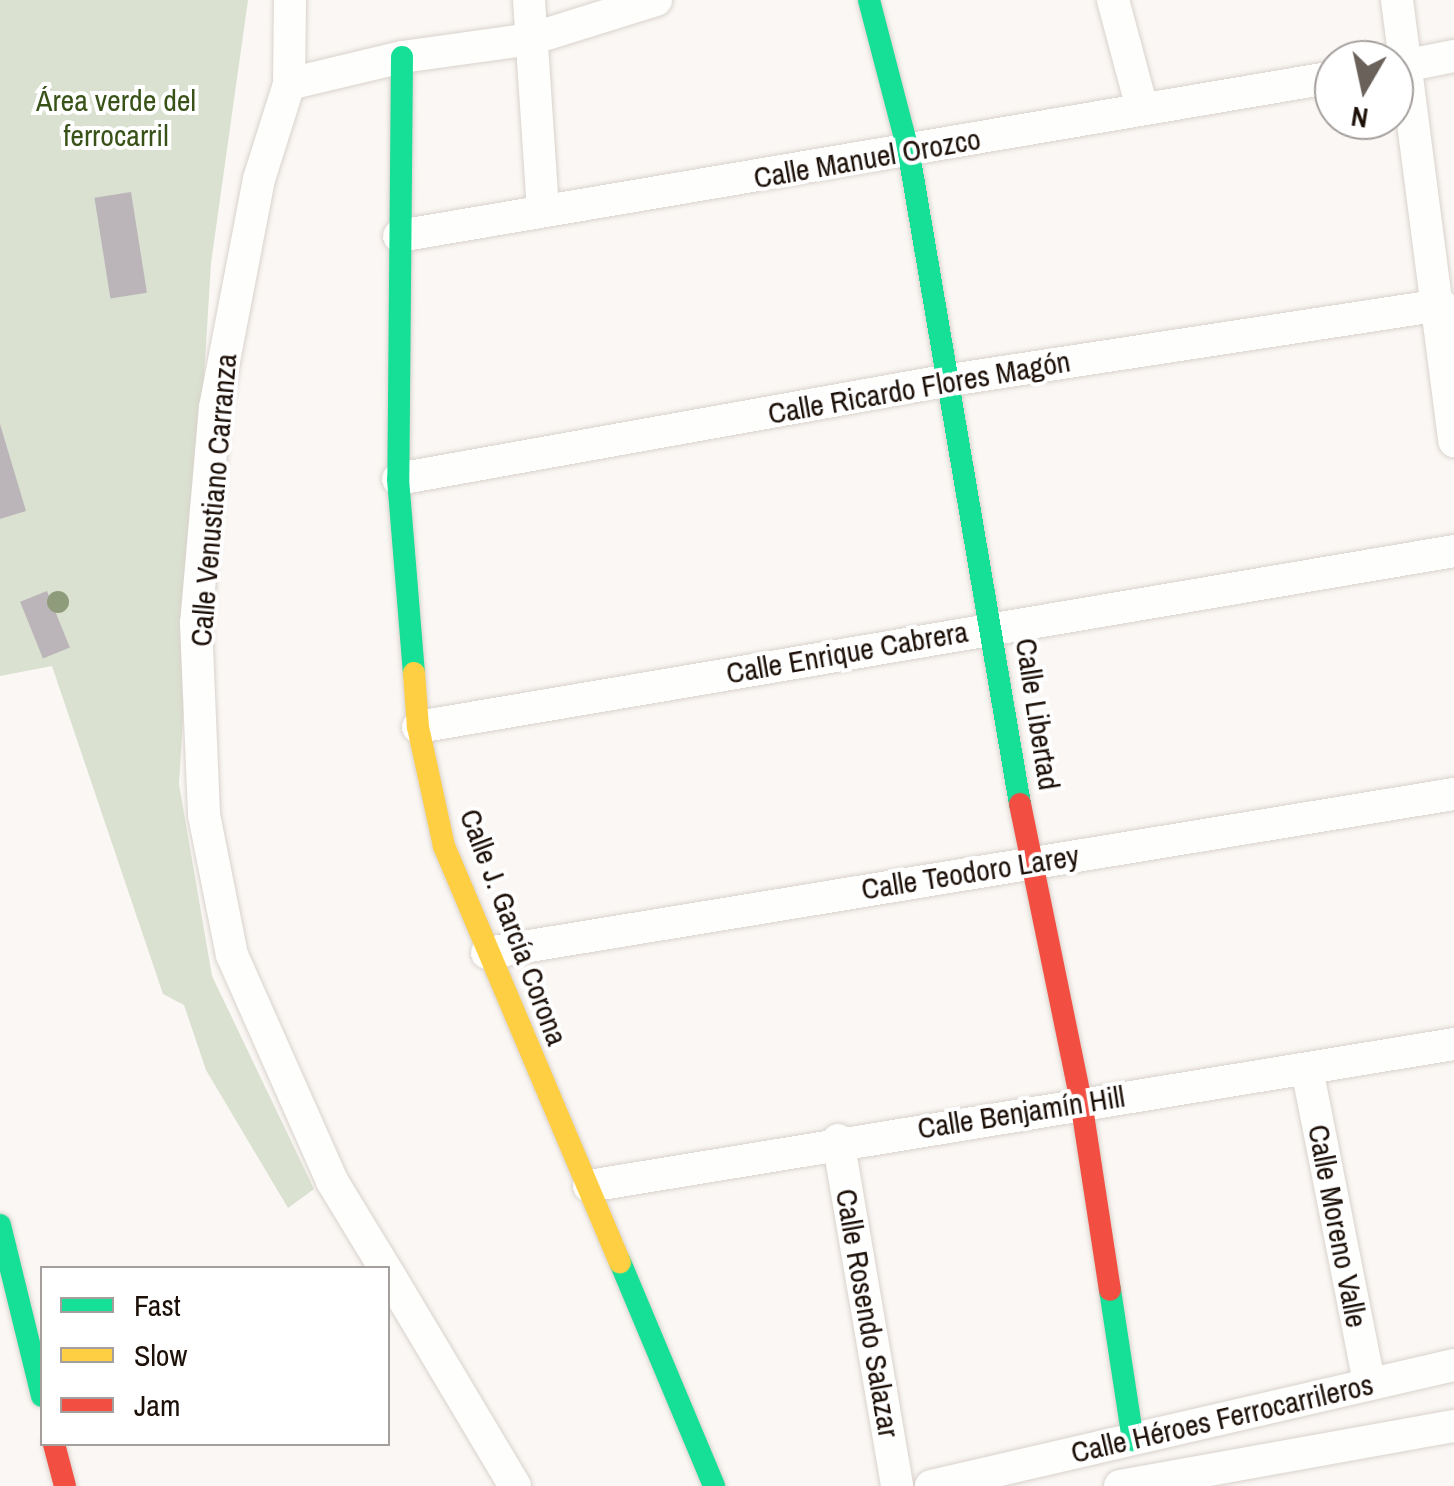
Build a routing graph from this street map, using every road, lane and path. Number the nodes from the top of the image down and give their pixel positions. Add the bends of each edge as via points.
1 (290, 0) edge
2 (529, 0) edge
3 (656, 0) edge
4 (869, 0) edge
5 (1113, 0) edge
6 (1397, 0) edge
7 (532, 39) junction
8 (1399, 40) edge
9 (1454, 56) edge
10 (402, 57) junction
11 (1414, 63) edge
12 (1314, 80) edge
13 (288, 84) junction
14 (1142, 108) junction
15 (1413, 140) edge
16 (908, 154) junction
17 (543, 210) junction
18 (400, 236) junction
19 (1441, 304) junction
20 (944, 381) junction
21 (1454, 441) edge
22 (398, 478) junction
23 (1454, 551) edge
24 (994, 626) junction
25 (418, 727) junction
26 (1454, 794) edge
27 (1030, 862) junction
28 (487, 953) junction
29 (1454, 1044) edge
30 (1306, 1069) junction
31 (1081, 1101) junction
32 (838, 1140) junction
33 (589, 1186) junction
34 (0, 1226) edge
35 (383, 1266) edge
36 (390, 1278) edge
37 (1454, 1365) edge
38 (1370, 1382) junction
39 (40, 1388) edge
40 (1454, 1426) edge
41 (1133, 1440) junction
42 (55, 1446) edge
43 (65, 1486) edge
44 (515, 1486) edge
45 (714, 1486) edge
46 (897, 1486) edge
47 (931, 1486) edge
48 (1120, 1486) edge

1 - 13 street, Calle Venustiano Carranza
2 - 7 street
3 - 7 street
4 - 16 street, Calle Libertad
5 - 14 street
6 - 8 street
7 - 10 street
7 - 17 street
9 - 11 street
10 - 13 street
10 - 18 street, Calle J. García Corona
12 - 14 street, Calle Manuel Orozco
13 - 35 street, Calle Venustiano Carranza via 259,179 215,408 196,623 204,814 232,955 332,1182
14 - 16 street, Calle Manuel Orozco
15 - 19 street
16 - 17 street, Calle Manuel Orozco
16 - 20 street, Calle Libertad
17 - 18 street, Calle Manuel Orozco
18 - 22 street, Calle J. García Corona
19 - 20 street, Calle Ricardo Flores Magón
19 - 21 street
20 - 22 street, Calle Ricardo Flores Magón
20 - 24 street, Calle Libertad
22 - 25 street, Calle J. García Corona
23 - 24 street, Calle Enrique Cabrera
24 - 25 street, Calle Enrique Cabrera
24 - 27 street, Calle Libertad
25 - 28 street, Calle J. García Corona via 444,846
26 - 27 street, Calle Teodoro Larey
27 - 28 street, Calle Teodoro Larey
27 - 31 street, Calle Libertad
28 - 33 street, Calle J. García Corona
29 - 30 street, Calle Benjamín Hill
30 - 31 street, Calle Benjamín Hill
30 - 38 street, Calle Moreno Valle
31 - 32 street, Calle Benjamín Hill
31 - 41 street, Calle Libertad
32 - 33 street, Calle Benjamín Hill
32 - 46 street, Calle Rosendo Salazar
33 - 45 street, Calle J. García Corona
34 - 39 street
36 - 44 street, Calle Venustiano Carranza
37 - 38 street, Calle Héroes Ferrocarrileros
38 - 41 street, Calle Héroes Ferrocarrileros
40 - 48 street
41 - 47 street, Calle Héroes Ferrocarrileros
42 - 43 street

